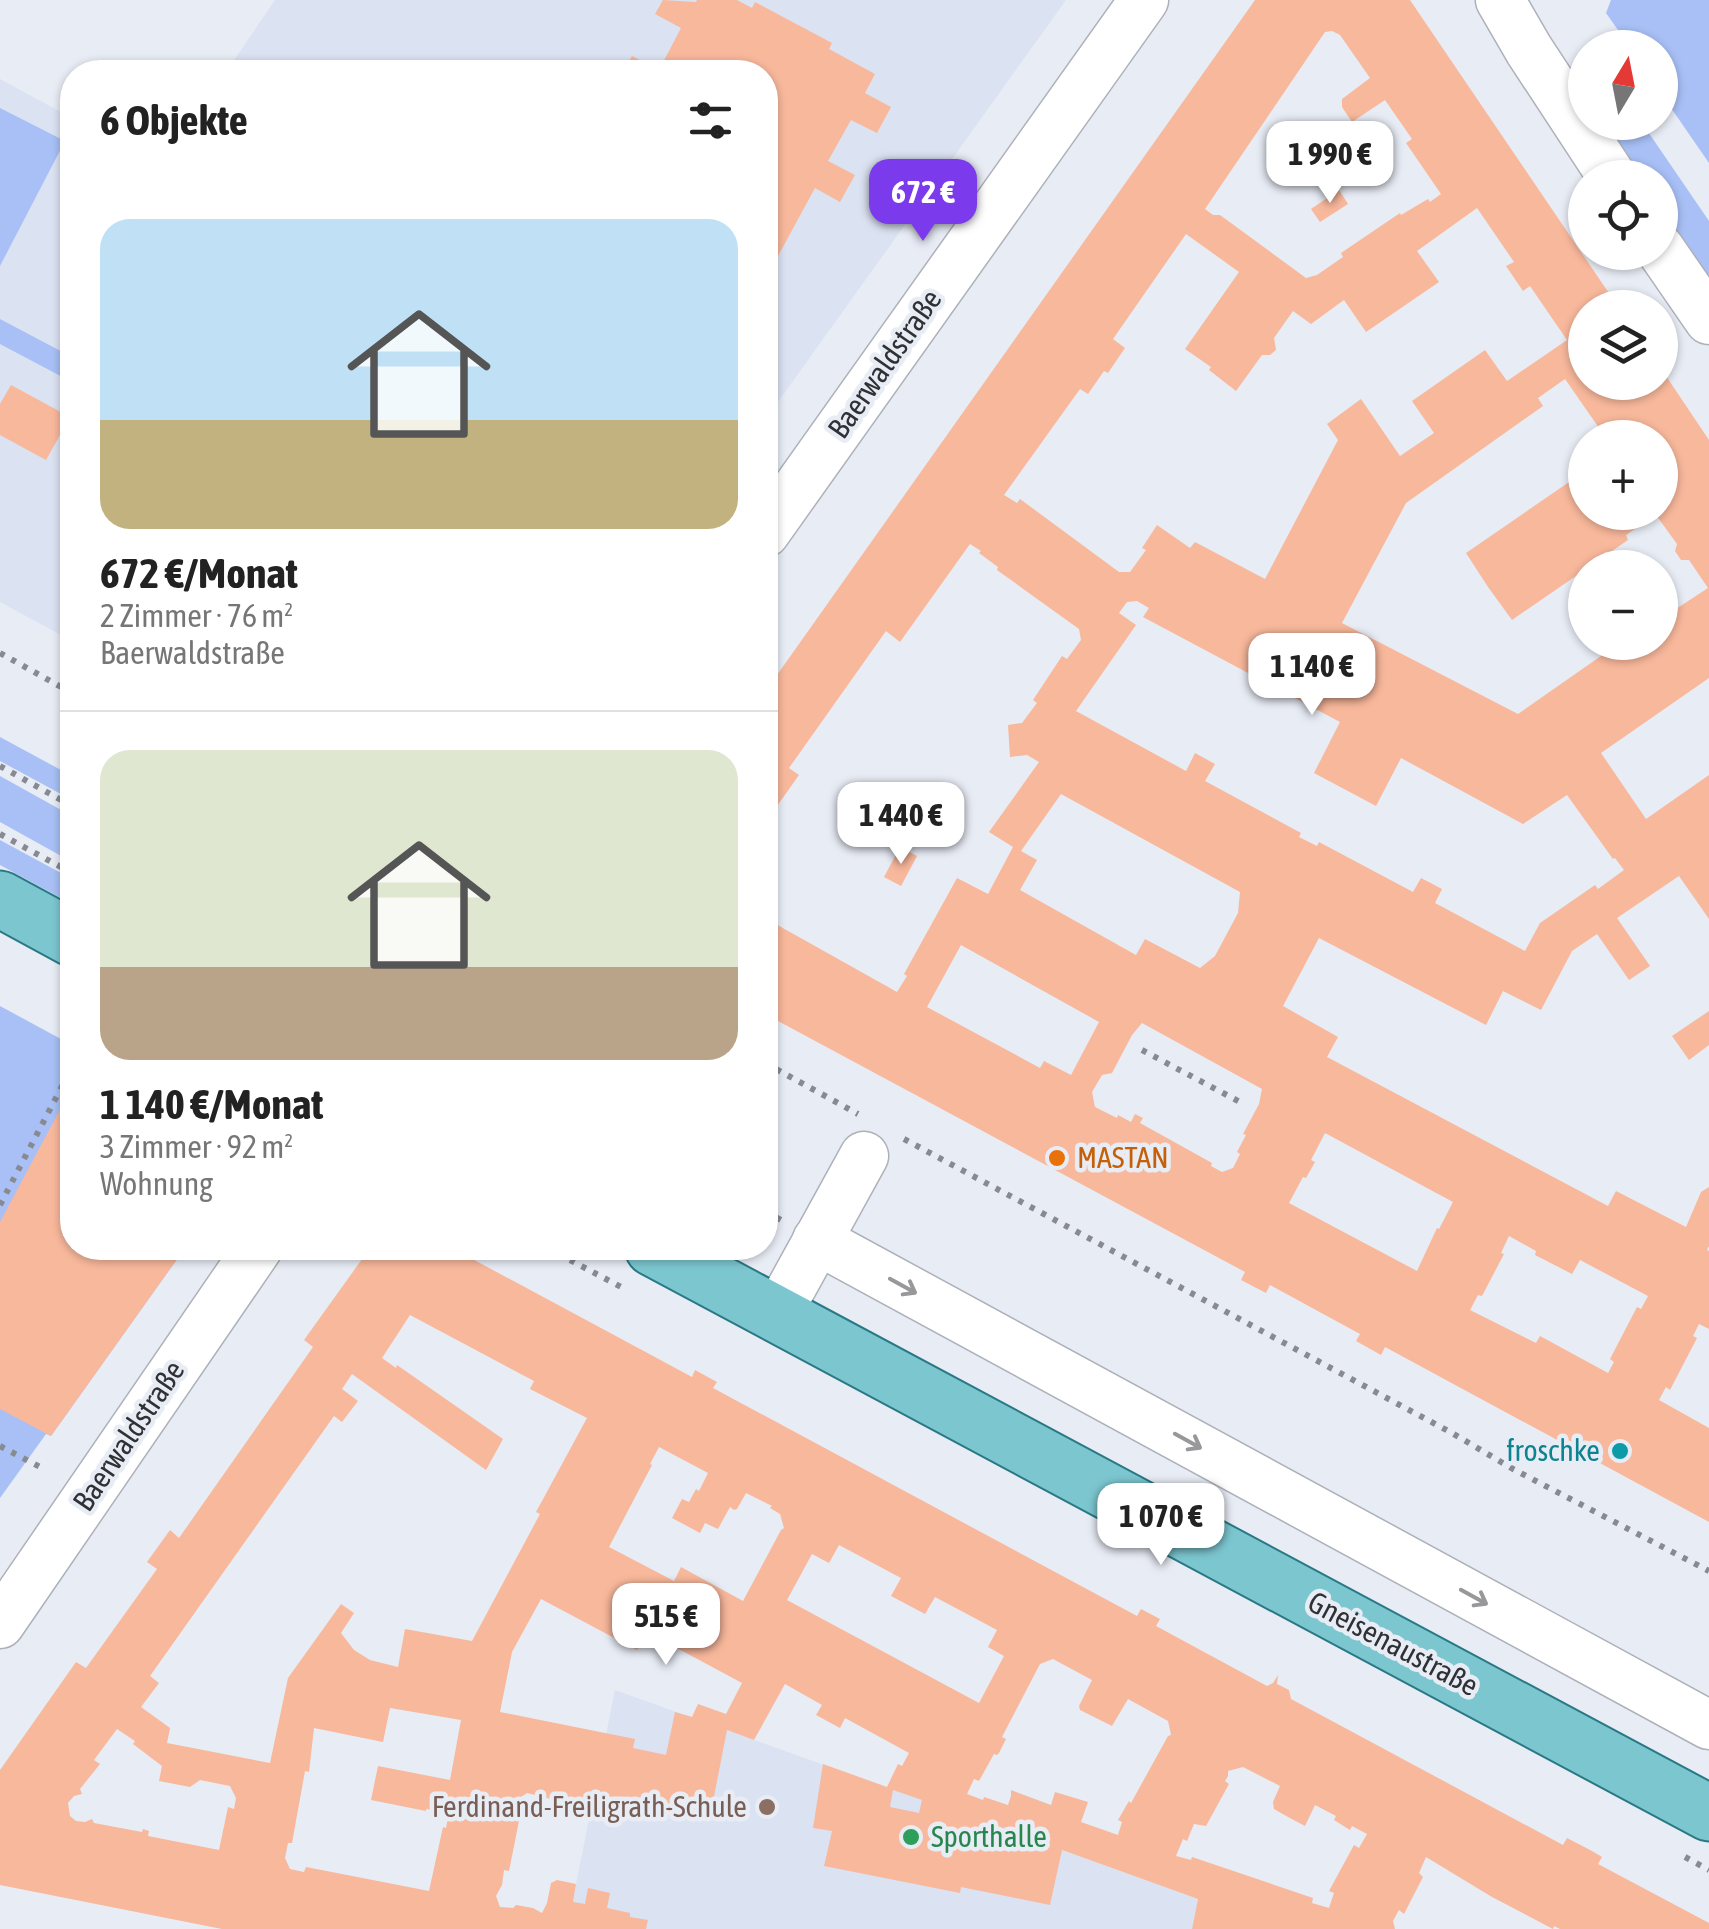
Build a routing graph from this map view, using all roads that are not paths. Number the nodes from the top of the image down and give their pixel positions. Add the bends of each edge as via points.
1 (1144, 0) edge
2 (1500, 0) edge
3 (1601, 160) edge
4 (1674, 270) edge
5 (1709, 320) edge
6 (778, 514) edge
7 (0, 899) edge
8 (60, 932) edge
9 (871, 1134) road end
10 (817, 1240) junction
11 (250, 1260) edge
12 (676, 1260) edge
13 (777, 1314) junction
14 (0, 1624) edge
15 (1709, 1725) edge
16 (1709, 1813) edge

1 - 6 street, Baerwaldstraße
2 - 3 street
4 - 5 street
7 - 8 main road
9 - 10 street
10 - 13 street
10 -> 15 street
11 - 14 street, Baerwaldstraße
12 - 13 main road, Gneisenaustraße
13 - 16 main road, Gneisenaustraße

